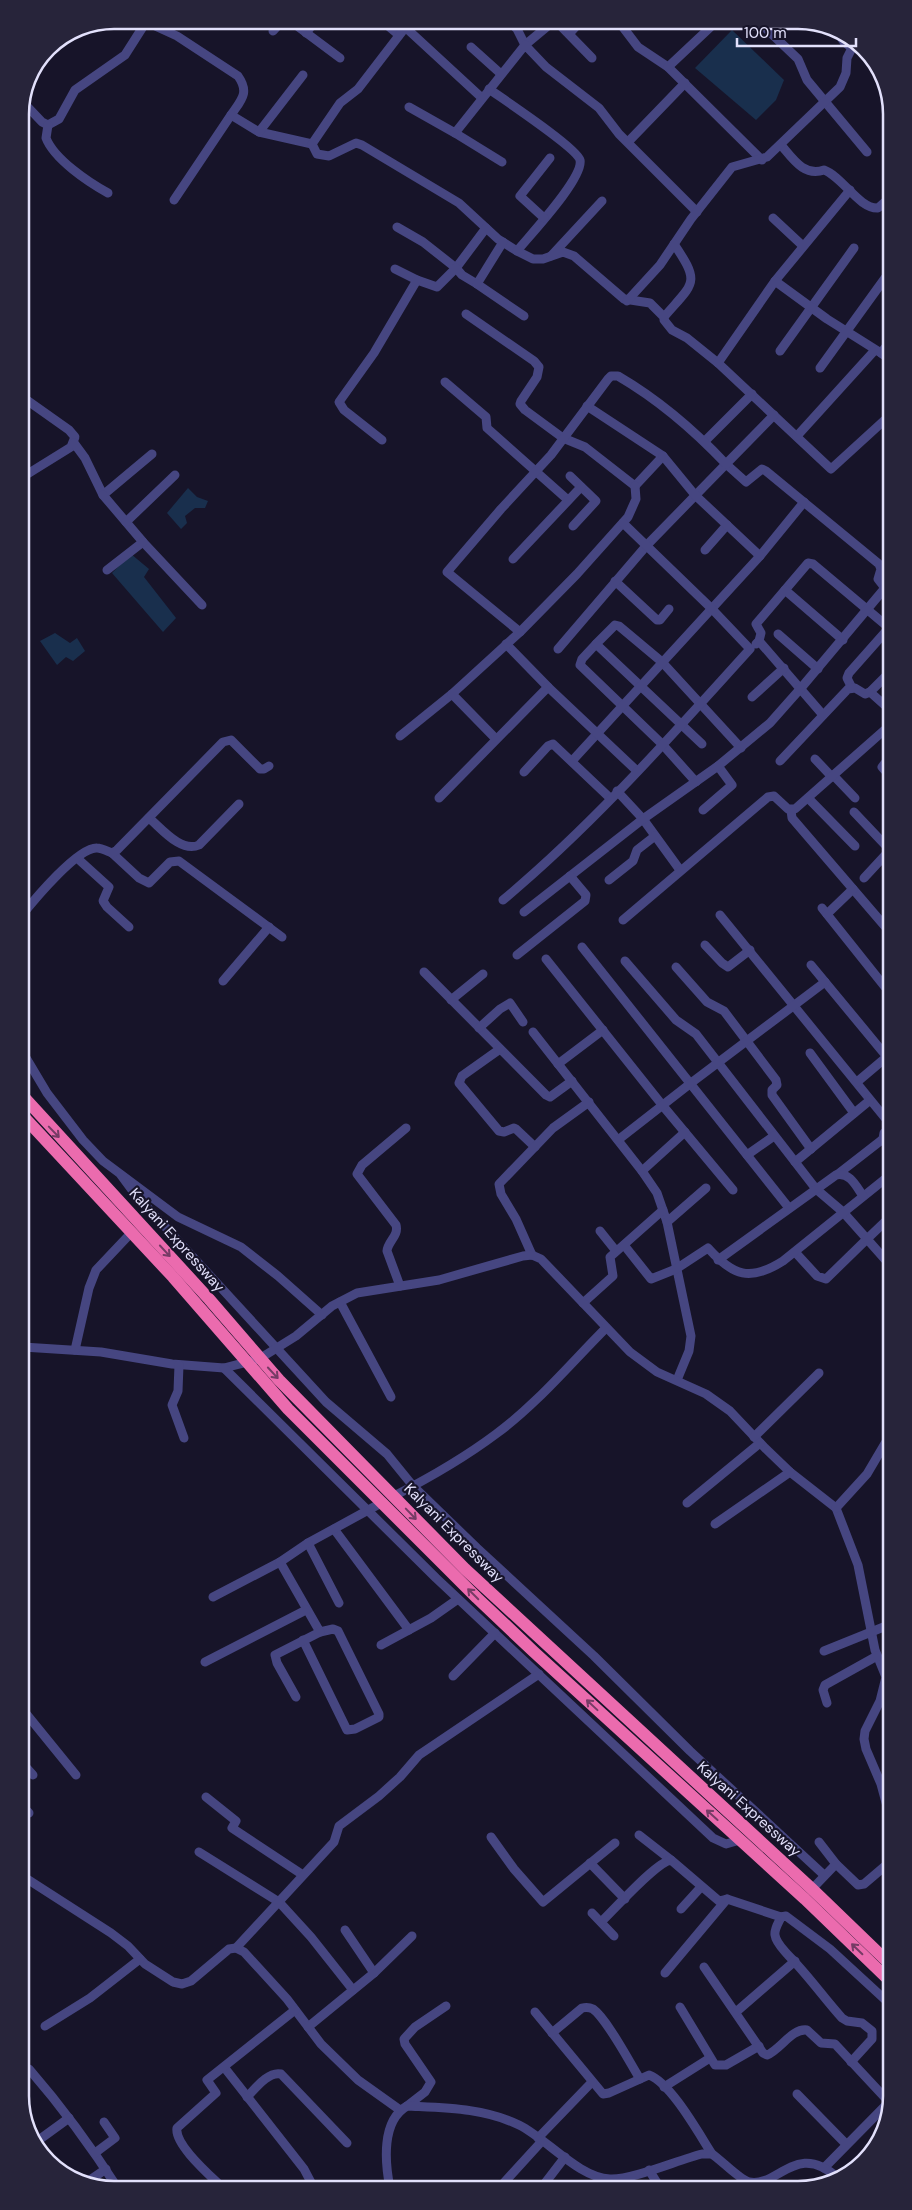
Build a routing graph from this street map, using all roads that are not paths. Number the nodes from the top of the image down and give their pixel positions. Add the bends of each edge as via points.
1 (140, 29) edge
2 (162, 29) edge
3 (300, 29) edge
4 (309, 29) edge
5 (391, 29) edge
6 (404, 29) edge
7 (413, 29) edge
8 (517, 29) edge
9 (544, 29) edge
10 (564, 29) edge
11 (574, 29) edge
12 (624, 29) edge
13 (708, 29) edge
14 (766, 29) edge
15 (306, 33) junction
16 (569, 34) junction
17 (399, 36) junction
18 (525, 45) junction
19 (471, 46) dead end
20 (852, 48) edge
21 (340, 58) dead end
22 (592, 58) dead end
23 (668, 67) junction
24 (501, 74) junction
25 (304, 75) dead end
26 (685, 84) junction
27 (489, 89) junction
28 (482, 98) junction
29 (826, 102) junction
30 (409, 107) dead end
31 (29, 108) edge
32 (231, 114) junction
33 (48, 125) junction
34 (259, 132) junction
35 (455, 134) junction
36 (628, 142) junction
37 (312, 144) junction
38 (781, 145) junction
39 (867, 152) dead end
40 (550, 158) dead end
41 (762, 160) junction
42 (502, 162) dead end
43 (850, 190) junction
44 (108, 193) dead end
45 (174, 200) dead end
46 (602, 201) dead end
47 (883, 204) edge
48 (697, 212) junction
49 (544, 218) junction
50 (773, 218) dead end
51 (397, 227) dead end
52 (486, 228) junction
53 (503, 242) junction
54 (674, 244) junction
55 (803, 246) junction
56 (854, 248) dead end
57 (517, 251) junction
58 (551, 256) junction
59 (456, 268) junction
60 (396, 269) dead end
61 (417, 280) junction
62 (775, 281) junction
63 (883, 281) edge
64 (477, 284) junction
65 (627, 301) junction
66 (812, 308) junction
67 (466, 314) dead end
68 (524, 316) dead end
69 (664, 317) junction
70 (846, 331) junction
71 (780, 351) dead end
72 (881, 354) edge
73 (718, 362) junction
74 (820, 368) dead end
75 (445, 382) dead end
76 (752, 394) junction
77 (29, 402) edge
78 (587, 406) junction
79 (774, 415) junction
80 (883, 420) edge
81 (797, 436) junction
82 (563, 438) junction
83 (382, 440) dead end
84 (705, 442) junction
85 (74, 443) junction
86 (152, 454) dead end
87 (663, 456) junction
88 (726, 464) junction
89 (537, 470) junction
90 (29, 473) edge
91 (175, 475) dead end
92 (570, 476) dead end
93 (635, 486) junction
94 (582, 487) junction
95 (103, 495) junction
96 (695, 495) junction
97 (568, 500) junction
98 (804, 502) junction
99 (126, 522) junction
100 (623, 523) junction
101 (727, 525) junction
102 (572, 526) dead end
103 (143, 542) junction
104 (647, 545) junction
105 (705, 550) dead end
106 (760, 556) junction
107 (513, 559) dead end
108 (107, 570) dead end
109 (615, 581) junction
110 (883, 584) edge
111 (784, 590) junction
112 (883, 593) edge
113 (202, 605) dead end
114 (669, 609) dead end
115 (712, 609) junction
116 (868, 609) junction
117 (883, 623) edge
118 (520, 632) junction
119 (778, 634) dead end
120 (883, 634) edge
121 (843, 640) junction
122 (759, 641) junction
123 (506, 644) junction
124 (596, 644) junction
125 (558, 649) dead end
126 (750, 649) junction
127 (662, 662) junction
128 (784, 668) junction
129 (818, 669) junction
130 (883, 678) edge
131 (642, 685) junction
132 (548, 686) junction
133 (801, 688) junction
134 (852, 688) junction
135 (870, 692) junction
136 (452, 694) junction
137 (752, 697) dead end
138 (883, 704) edge
139 (700, 705) junction
140 (623, 707) junction
141 (822, 715) junction
142 (682, 724) junction
143 (883, 731) edge
144 (597, 734) junction
145 (400, 736) dead end
146 (496, 739) junction
147 (662, 744) junction
148 (702, 744) dead end
149 (740, 748) junction
150 (815, 759) dead end
151 (572, 761) junction
152 (780, 761) dead end
153 (269, 766) dead end
154 (718, 766) junction
155 (637, 771) junction
156 (524, 772) dead end
157 (833, 776) junction
158 (696, 782) junction
159 (617, 791) junction
160 (438, 798) dead end
161 (610, 798) junction
162 (808, 798) junction
163 (855, 798) dead end
164 (239, 804) dead end
165 (703, 810) dead end
166 (791, 810) junction
167 (854, 812) dead end
168 (149, 818) junction
169 (643, 819) junction
170 (655, 836) junction
171 (883, 843) edge
172 (855, 846) dead end
173 (112, 853) junction
174 (883, 857) edge
175 (77, 858) junction
176 (680, 870) junction
177 (570, 876) junction
178 (864, 878) dead end
179 (609, 880) dead end
180 (853, 889) junction
181 (503, 900) dead end
182 (29, 907) edge
183 (524, 912) dead end
184 (720, 915) dead end
185 (622, 920) dead end
186 (883, 924) edge
187 (129, 926) dead end
188 (269, 927) junction
189 (282, 937) dead end
190 (705, 945) dead end
191 (582, 947) dead end
192 (750, 950) junction
193 (517, 955) dead end
194 (546, 959) dead end
195 (625, 961) dead end
196 (811, 965) dead end
197 (676, 967) dead end
198 (424, 972) dead end
199 (483, 974) dead end
200 (223, 981) dead end
201 (825, 982) junction
202 (883, 985) edge
203 (451, 1000) junction
204 (795, 1006) junction
205 (523, 1022) dead end
206 (479, 1028) junction
207 (602, 1030) junction
208 (533, 1032) dead end
209 (748, 1040) junction
210 (500, 1049) junction
211 (883, 1050) edge
212 (810, 1053) dead end
213 (883, 1060) edge
214 (720, 1062) junction
215 (29, 1064) edge
216 (558, 1064) junction
217 (572, 1081) junction
218 (856, 1082) junction
219 (690, 1083) junction
220 (869, 1101) junction
221 (589, 1102) junction
222 (29, 1104) edge
223 (663, 1106) junction
224 (854, 1113) junction
225 (883, 1116) edge
226 (29, 1124) edge
227 (406, 1128) dead end
228 (685, 1132) junction
229 (774, 1136) junction
230 (883, 1138) edge
231 (618, 1140) junction
232 (534, 1147) junction
233 (811, 1149) junction
234 (747, 1155) junction
235 (794, 1162) junction
236 (642, 1171) junction
237 (121, 1175) junction
238 (836, 1175) junction
239 (883, 1180) edge
240 (706, 1188) dead end
241 (816, 1189) junction
242 (733, 1190) dead end
243 (863, 1196) junction
244 (789, 1208) junction
245 (663, 1210) junction
246 (843, 1212) junction
247 (667, 1222) junction
248 (883, 1224) edge
249 (600, 1231) dead end
250 (131, 1233) junction
251 (867, 1239) junction
252 (624, 1244) junction
253 (616, 1251) junction
254 (795, 1252) junction
255 (532, 1255) junction
256 (883, 1257) edge
257 (718, 1260) junction
258 (676, 1269) junction
259 (400, 1286) junction
260 (340, 1302) junction
261 (583, 1302) junction
262 (322, 1315) junction
263 (606, 1328) junction
264 (29, 1346) edge
265 (276, 1348) junction
266 (75, 1350) junction
267 (253, 1361) junction
268 (179, 1365) junction
269 (224, 1368) junction
270 (819, 1373) dead end
271 (677, 1380) junction
272 (391, 1397) dead end
273 (184, 1438) dead end
274 (757, 1440) junction
275 (883, 1447) edge
276 (790, 1472) junction
277 (411, 1487) junction
278 (392, 1497) junction
279 (687, 1503) dead end
280 (836, 1508) junction
281 (369, 1510) junction
282 (715, 1524) dead end
283 (334, 1529) junction
284 (308, 1543) junction
285 (280, 1562) junction
286 (213, 1597) dead end
287 (458, 1599) junction
288 (339, 1603) dead end
289 (306, 1610) junction
290 (883, 1627) edge
291 (409, 1630) junction
292 (320, 1632) junction
293 (871, 1632) junction
294 (495, 1633) junction
295 (303, 1640) junction
296 (381, 1644) dead end
297 (824, 1651) dead end
298 (877, 1656) junction
299 (205, 1662) dead end
300 (883, 1670) edge
301 (539, 1674) junction
302 (453, 1676) dead end
303 (883, 1691) edge
304 (296, 1697) dead end
305 (827, 1703) dead end
306 (29, 1717) edge
307 (29, 1771) edge
308 (33, 1775) dead end
309 (76, 1776) dead end
310 (883, 1791) edge
311 (206, 1797) dead end
312 (640, 1835) dead end
313 (492, 1837) dead end
314 (740, 1840) junction
315 (818, 1842) dead end
316 (615, 1843) dead end
317 (199, 1852) dead end
318 (671, 1860) junction
319 (590, 1863) junction
320 (836, 1864) junction
321 (883, 1867) edge
322 (304, 1875) junction
323 (824, 1876) junction
324 (29, 1881) edge
325 (701, 1887) junction
326 (812, 1888) junction
327 (625, 1899) junction
328 (727, 1899) junction
329 (279, 1902) junction
330 (681, 1909) dead end
331 (592, 1913) dead end
332 (781, 1917) junction
333 (601, 1922) junction
334 (345, 1930) dead end
335 (412, 1936) dead end
336 (614, 1936) dead end
337 (236, 1948) junction
338 (883, 1957) edge
339 (140, 1959) junction
340 (795, 1961) junction
341 (704, 1967) dead end
342 (374, 1973) junction
343 (665, 1973) dead end
344 (883, 1974) edge
345 (354, 1990) junction
346 (883, 1998) edge
347 (446, 2006) dead end
348 (680, 2007) dead end
349 (295, 2010) junction
350 (535, 2012) dead end
351 (736, 2012) junction
352 (45, 2026) dead end
353 (308, 2027) junction
354 (552, 2034) junction
355 (759, 2046) junction
356 (710, 2058) junction
357 (851, 2062) junction
358 (224, 2067) junction
359 (29, 2069) edge
360 (640, 2079) junction
361 (592, 2082) junction
362 (664, 2087) junction
363 (797, 2094) dead end
364 (883, 2095) edge
365 (247, 2097) junction
366 (404, 2108) junction
367 (882, 2109) edge
368 (69, 2118) junction
369 (104, 2122) dead end
370 (40, 2139) edge
371 (540, 2140) junction
372 (347, 2143) dead end
373 (846, 2144) junction
374 (95, 2153) junction
375 (712, 2154) junction
376 (565, 2157) junction
377 (824, 2168) junction
378 (106, 2169) junction
379 (649, 2170) junction
380 (832, 2174) edge
381 (93, 2178) edge
382 (113, 2181) edge
383 (216, 2181) edge
384 (310, 2181) edge
385 (389, 2181) edge
386 (505, 2181) edge
387 (547, 2181) edge
388 (602, 2181) edge
389 (606, 2181) edge
390 (656, 2181) edge
391 (746, 2181) edge
392 (760, 2181) edge

1 - 33 street via 125,55 76,90 59,119
2 - 32 street via 238,76 244,84 244,92
3 - 15 street
4 - 15 street
5 - 17 street
6 - 17 street
7 - 28 street
8 - 18 street
9 - 18 street
10 - 16 street
11 - 16 street
12 - 23 street via 638,47
13 - 23 street
14 - 29 street via 798,59 806,80
15 - 21 street
16 - 22 street
17 - 37 street via 358,88 340,103
18 - 24 street
18 - 36 street via 546,67 599,108
19 - 24 street
20 - 29 street via 840,87
23 - 26 street
24 - 27 street
25 - 34 street
26 - 36 street
26 - 41 street
27 - 28 street
27 - 49 street via 556,138 580,160 572,185
28 - 35 street
29 - 38 street
29 - 39 street
30 - 35 street
31 - 33 street
32 - 34 street
32 - 45 street
33 - 44 street via 46,138 54,150 67,164
34 - 37 street
35 - 42 street
36 - 48 street
37 - 52 street via 317,154 329,156 356,143 362,145 459,203
38 - 41 street
38 - 43 street via 807,171 832,173
40 - 49 street via 520,196
41 - 48 street via 732,167
43 - 47 street via 873,208
43 - 55 street
46 - 58 street
48 - 54 street
49 - 57 street
50 - 55 street
51 - 59 street via 424,242
52 - 53 street
52 - 59 street
53 - 57 street
53 - 64 street
54 - 65 street via 660,265
54 - 69 street via 692,275 685,292
55 - 62 street
56 - 66 street
57 - 58 street via 533,259
58 - 65 street via 563,252 574,256
59 - 61 street via 437,287
59 - 64 street
60 - 61 street
61 - 83 street via 374,353 339,402 344,410
62 - 66 street
62 - 73 street
63 - 70 street
64 - 68 street
65 - 69 street via 650,303
66 - 70 street
66 - 71 street
67 - 82 street via 539,367 538,377 520,404
69 - 73 street via 672,330
70 - 72 street
70 - 74 street
72 - 81 street
73 - 76 street
75 - 89 street via 486,417 487,428
76 - 79 street
76 - 84 street
77 - 85 street via 73,433
78 - 82 street
78 - 84 street via 611,376 618,376 661,403
78 - 87 street
79 - 81 street
79 - 88 street
80 - 81 street via 832,469
82 - 89 street
82 - 93 street via 585,447
84 - 88 street
85 - 90 street
85 - 95 street
86 - 95 street
87 - 93 street
87 - 96 street
88 - 96 street
88 - 98 street via 746,482 762,469
89 - 97 street
89 - 118 street via 447,572
91 - 99 street
92 - 94 street
93 - 100 street via 636,499
94 - 97 street
94 - 102 street via 596,502
95 - 99 street
96 - 101 street
96 - 104 street
97 - 107 street
98 - 106 street
98 - 110 street via 879,564 878,578
99 - 103 street
100 - 104 street
100 - 118 street
101 - 105 street
101 - 106 street
103 - 108 street
103 - 113 street
104 - 109 street
104 - 115 street
106 - 115 street
109 - 114 street via 657,620
109 - 125 street
111 - 116 street via 808,563 813,564
111 - 121 street
111 - 122 street via 756,624 761,633
112 - 116 street
115 - 126 street
115 - 127 street
116 - 117 street
116 - 121 street
118 - 123 street
119 - 129 street
120 - 134 street via 849,673 847,678
121 - 129 street
122 - 126 street
122 - 128 street
123 - 132 street
123 - 136 street
124 - 127 street via 617,625
124 - 131 street
124 - 140 street via 580,666
126 - 139 street
127 - 131 street
127 - 139 street
128 - 133 street
128 - 137 street
129 - 133 street
130 - 135 street
131 - 140 street
131 - 142 street
132 - 144 street
132 - 146 street
133 - 141 street
133 - 149 street via 770,723
134 - 135 street via 865,694
134 - 141 street
135 - 138 street
136 - 145 street
136 - 146 street
139 - 142 street
139 - 149 street
140 - 144 street
140 - 147 street
141 - 152 street
142 - 147 street
142 - 148 street
143 - 157 street
144 - 151 street
144 - 155 street
146 - 160 street
147 - 155 street
147 - 158 street
149 - 154 street
150 - 157 street
151 - 156 street via 550,744
151 - 161 street
153 - 168 street via 260,769 231,740 227,740
154 - 158 street
154 - 165 street via 732,785
155 - 159 street
157 - 162 street
157 - 163 street
158 - 169 street
159 - 161 street
159 - 169 street
161 - 181 street via 552,858
162 - 166 street
162 - 172 street
164 - 168 street via 193,848 183,845
166 - 176 street via 774,796 768,797
166 - 180 street via 792,818
167 - 171 street
168 - 173 street
169 - 170 street
169 - 177 street
170 - 176 street
170 - 179 street via 637,850 633,861
173 - 175 street via 96,848
173 - 188 street via 149,883 170,862 179,861
174 - 178 street
175 - 182 street
175 - 187 street via 107,884 109,889 103,898 104,904
176 - 185 street
177 - 183 street
177 - 193 street via 586,895 585,901
180 - 186 street
180 - 202 street via 824,911
184 - 192 street
188 - 189 street
188 - 200 street
190 - 192 street via 728,967
191 - 219 street
192 - 204 street
194 - 207 street
195 - 214 street via 676,1020 696,1034
196 - 201 street
197 - 209 street via 707,1002 721,1007
198 - 203 street
199 - 203 street
201 - 204 street
201 - 211 street
203 - 206 street
204 - 209 street
204 - 218 street
205 - 206 street via 510,1003
206 - 210 street
207 - 216 street
207 - 223 street
208 - 216 street
209 - 214 street
209 - 233 street via 776,1080 772,1095
210 - 217 street via 550,1097
210 - 232 street via 462,1076 459,1083 499,1131 516,1128
212 - 224 street
213 - 218 street
214 - 219 street
214 - 229 street
215 - 237 street via 83,1140
216 - 217 street
217 - 221 street
218 - 220 street
219 - 223 street
219 - 234 street
220 - 224 street
220 - 225 street
221 - 231 street
221 - 232 street via 553,1128
222 -> 267 highway, Kalyani Expressway via 209,1299
223 - 228 street
223 - 231 street
224 - 233 street
226 - 250 highway, Kalyani Expressway
227 - 259 street via 362,1165 357,1174 396,1225 387,1251
228 - 236 street
228 - 242 street
229 - 234 street
229 - 235 street
230 - 238 street
231 - 236 street
232 - 255 street via 499,1184
233 - 235 street
234 - 244 street
235 - 241 street
236 - 245 street via 657,1193
237 - 262 street via 178,1217 241,1247
237 - 265 street
238 - 241 street
238 - 243 street via 843,1173 848,1176
239 - 243 street
240 - 247 street
241 - 244 street
241 - 246 street
243 - 246 street
244 - 257 street
245 - 247 street
245 - 252 street
246 - 251 street
246 - 254 street
247 - 258 street
248 - 251 street
249 - 253 street
250 - 266 street via 96,1270
250 - 267 highway, Kalyani Expressway
251 - 254 street via 826,1279 817,1276
251 - 256 street
252 - 253 street
252 - 258 street via 651,1279
253 - 261 street via 610,1257 613,1276
254 - 257 street via 770,1270 758,1274 735,1272
255 - 259 street via 439,1280
255 - 261 street via 541,1259
257 - 258 street via 708,1248
258 - 271 street via 691,1336
259 - 260 street via 357,1293
260 - 262 street
260 - 272 street
261 - 263 street
262 - 265 street
263 - 271 street via 657,1372
263 - 277 street via 497,1434
264 - 266 street
265 - 267 street
265 - 277 street via 326,1402 387,1454
266 - 268 street
267 - 269 street
267 - 278 highway, Kalyani Expressway
268 - 269 street
268 - 273 street via 178,1391 172,1405
269 - 281 street via 308,1454
270 - 274 street
271 - 274 street via 718,1402
274 - 276 street
274 - 279 street
275 - 280 street via 867,1474
276 - 280 street
276 - 282 street
277 - 278 street
277 - 323 street
278 - 281 street
314 -> 278 highway, Kalyani Expressway via 477,1598
278 -> 326 highway, Kalyani Expressway
280 - 293 street via 858,1565
281 - 283 street
281 - 287 street
283 - 284 street
283 - 291 street
284 - 285 street
284 - 288 street
285 - 286 street
285 - 289 street
287 - 291 street
287 - 294 street
289 - 292 street
289 - 299 street
290 - 293 street
291 - 296 street
292 - 295 street
292 - 295 street via 338,1631 379,1714 355,1729 347,1730
293 - 297 street
293 - 298 street
294 - 301 street
294 - 302 street
295 - 304 street via 275,1655
298 - 300 street
298 - 305 street via 825,1686
301 - 314 street via 713,1838 726,1844
301 - 322 street via 419,1755 386,1790 339,1826 334,1842
303 - 310 street via 864,1740
306 - 309 street
307 - 308 street
311 - 322 street via 236,1821 232,1828
312 - 318 street
313 - 319 street via 543,1902
344 -> 314 highway, Kalyani Expressway
315 - 320 street
316 - 319 street
317 - 329 street
318 - 325 street
318 - 327 street via 653,1870
319 - 327 street
320 - 321 street via 861,1885
320 - 323 street
322 - 329 street
323 - 326 street
324 - 339 street via 110,1933
325 - 328 street via 719,1901
325 - 330 street
326 - 338 highway, Kalyani Expressway
327 - 333 street
328 - 332 street
328 - 343 street
329 - 337 street
329 - 345 street
331 - 333 street
332 - 340 street via 775,1934 777,1941
332 - 346 street via 786,1916 830,1949
333 - 336 street
334 - 342 street
335 - 342 street
337 - 339 street via 229,1949 191,1981 182,1984 173,1982
337 - 349 street via 257,1965
339 - 352 street via 90,1998
340 - 351 street
340 - 357 street via 842,2018 862,2023 872,2031 872,2039
341 - 351 street
342 - 345 street
345 - 353 street
347 - 366 street via 415,2027 404,2039 430,2082 425,2092
348 - 356 street
349 - 353 street
349 - 358 street
350 - 354 street
351 - 355 street
353 - 366 street via 358,2080
354 - 360 street via 582,2008 592,2008
354 - 361 street
355 - 356 street via 726,2065 716,2065
355 - 357 street via 767,2055 798,2031 807,2030 821,2042 836,2044
356 - 362 street
357 - 364 street
358 - 365 street
358 - 383 street via 207,2080 216,2093 176,2132 186,2150
359 - 368 street
360 - 361 street via 603,2094
360 - 362 street via 649,2075 655,2077
361 - 371 street
362 - 375 street via 675,2098
363 - 373 street
365 - 372 street via 270,2075 280,2074
365 - 384 street
366 - 371 street via 478,2111 520,2125
366 - 385 street via 392,2126 387,2142
367 - 373 street
368 - 370 street
368 - 374 street
369 - 374 street via 115,2138
371 - 376 street
371 - 386 street
373 - 377 street
374 - 378 street
375 - 379 street
375 - 391 street
376 - 387 street
376 - 388 street
377 - 380 street
377 - 392 street via 795,2164
378 - 381 street
378 - 382 street
379 - 389 street
379 - 390 street

